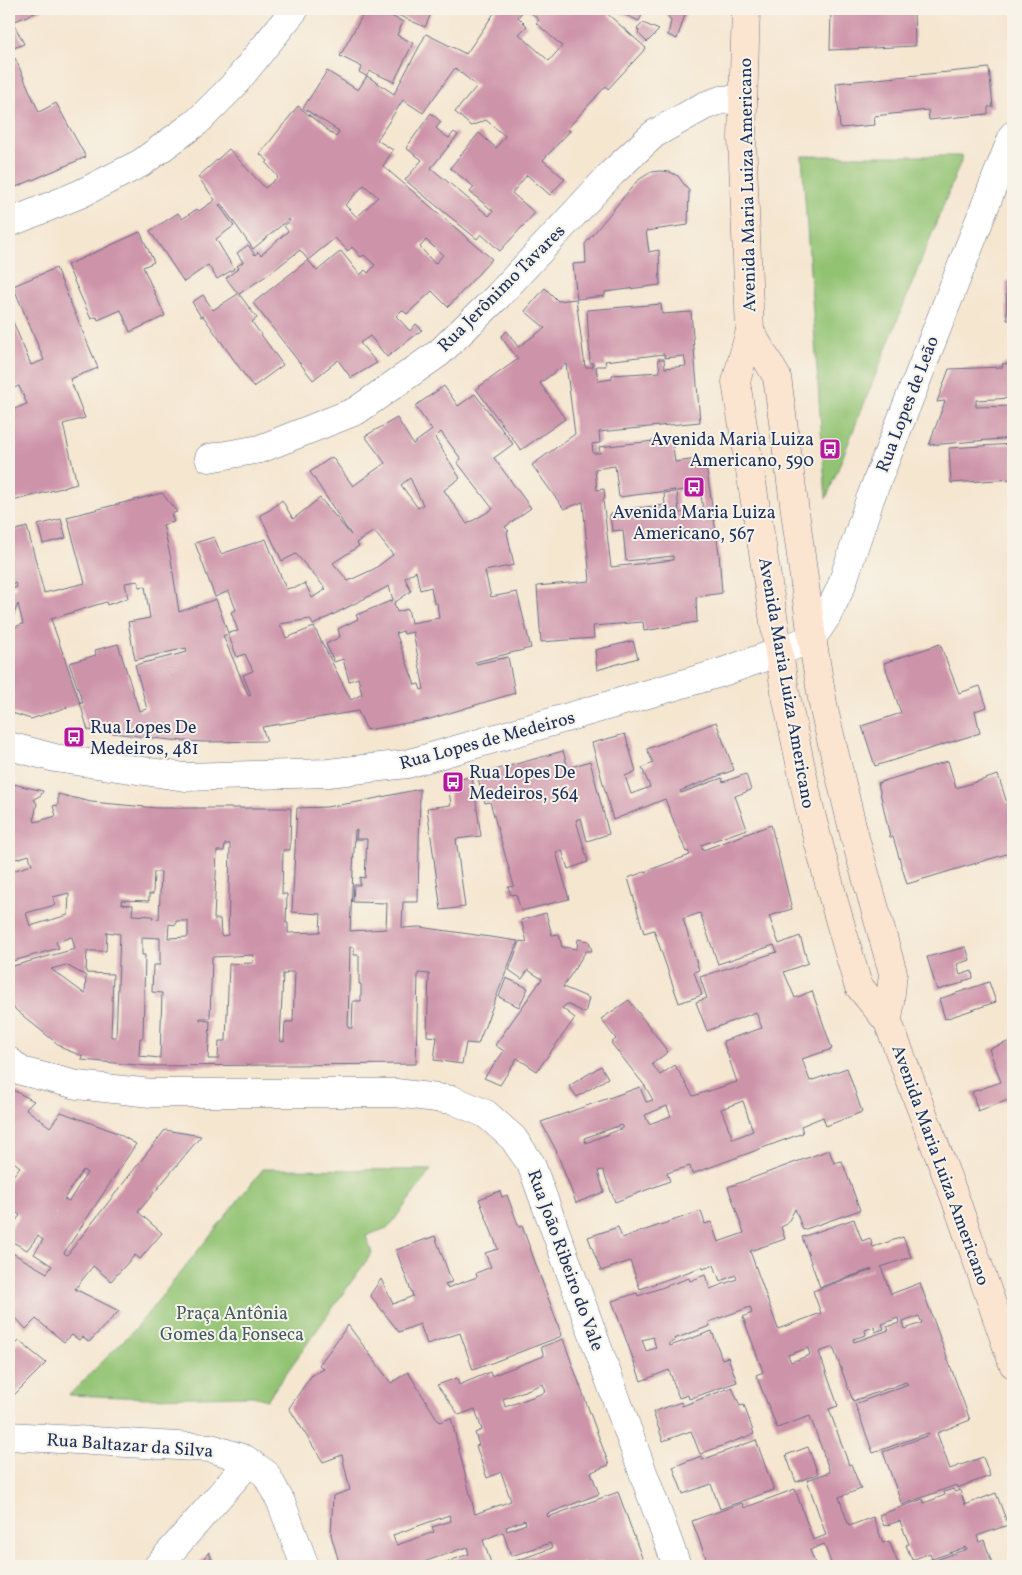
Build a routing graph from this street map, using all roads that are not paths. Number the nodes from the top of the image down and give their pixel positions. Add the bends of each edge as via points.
1 (295, 9) edge
2 (746, 9) edge
3 (743, 99) junction
4 (1013, 135) edge
5 (9, 223) edge
6 (750, 331) junction
7 (209, 458) dead end
8 (812, 638) junction
9 (779, 652) junction
10 (9, 746) edge
11 (888, 1022) junction
12 (9, 1061) edge
13 (1013, 1364) edge
14 (9, 1436) edge
15 (249, 1462) junction
16 (158, 1566) edge
17 (305, 1566) edge
18 (678, 1566) edge

1 - 5 street via 232,87 197,122 141,162 80,194
2 - 3 main road, Avenida Maria Luiza Americano
3 - 6 main road, Avenida Maria Luiza Americano
3 - 7 street, Rua Jerônimo Tavares via 712,103 654,134 612,173 498,296 439,353 356,410 260,449
4 - 8 street, Rua Lopes de Leão via 870,499 841,587
6 - 8 main road, Avenida Maria Luiza Americano via 776,377
6 - 9 main road, Avenida Maria Luiza Americano via 736,382
8 - 9 street
8 - 11 main road, Avenida Maria Luiza Americano via 824,710 893,973
9 - 10 street, Rua Lopes de Medeiros via 720,673 407,764 328,773 185,777 55,758
9 - 11 main road, Avenida Maria Luiza Americano via 810,810 858,985
11 - 13 main road, Avenida Maria Luiza Americano via 954,1195
12 - 18 street, Rua João Ribeiro do Vale via 22,1071 77,1085 151,1093 396,1092 453,1100 486,1114 513,1138 531,1164
14 - 15 street, Rua Baltazar da Silva via 211,1448
15 - 16 street
15 - 17 street, Rua Baltazar da Silva via 266,1474 282,1502

